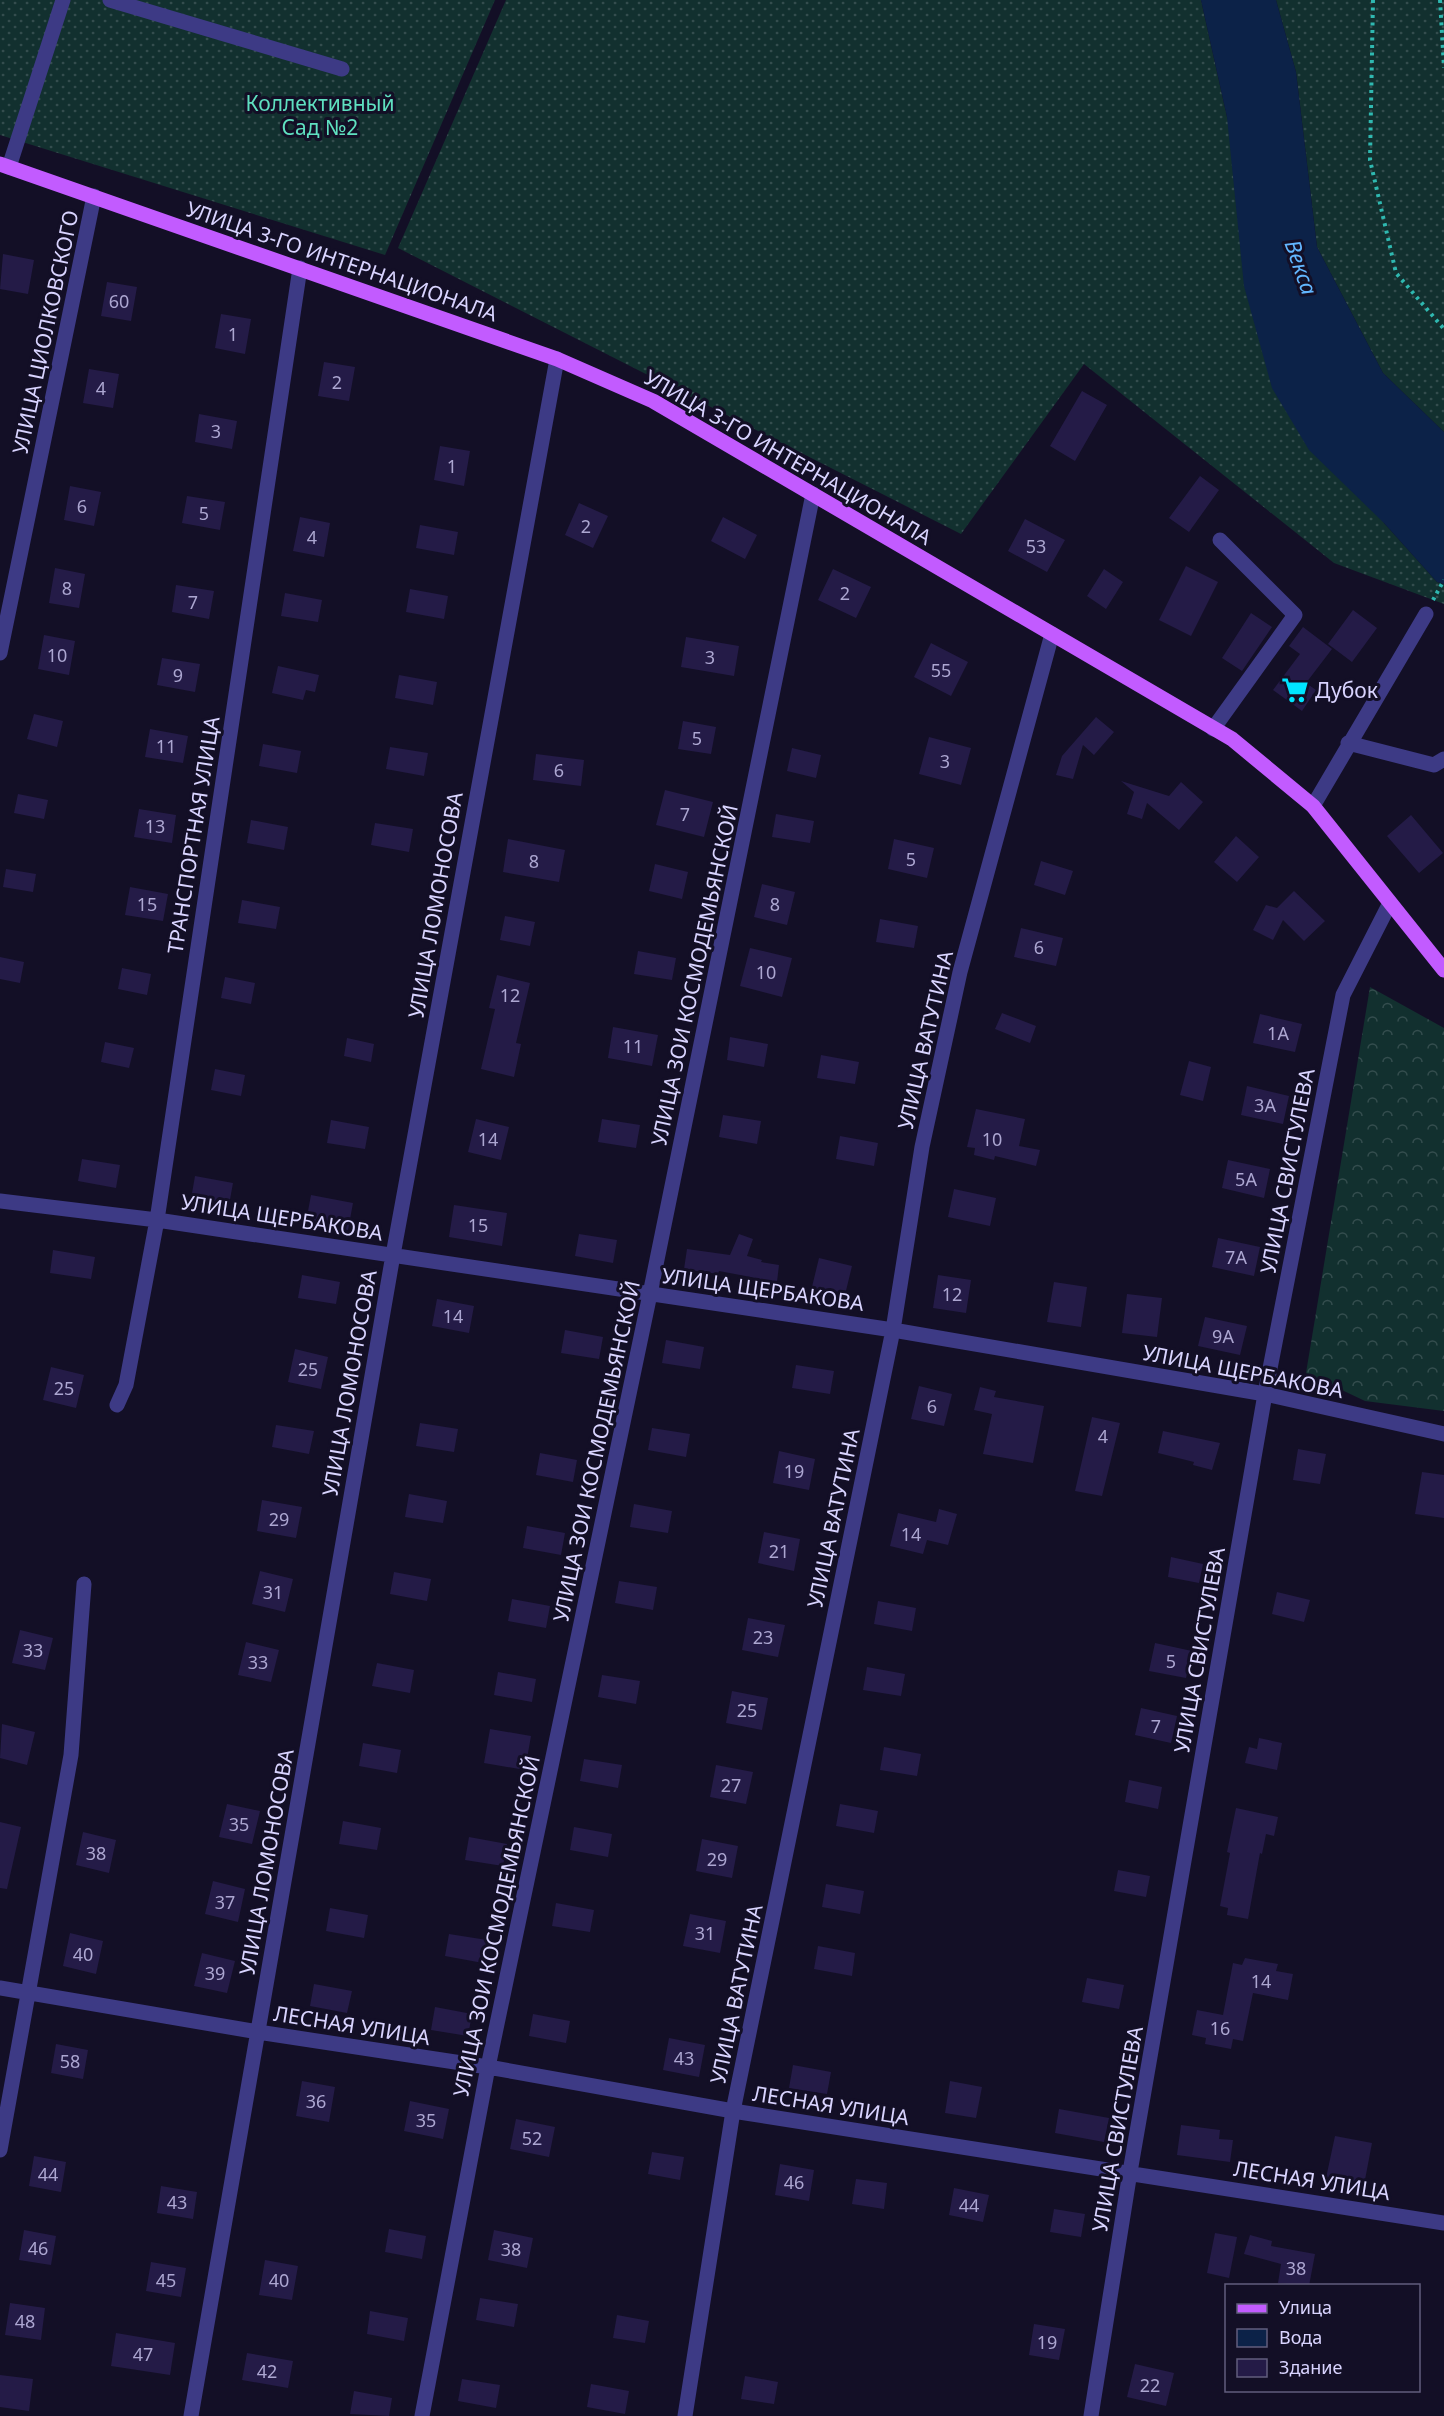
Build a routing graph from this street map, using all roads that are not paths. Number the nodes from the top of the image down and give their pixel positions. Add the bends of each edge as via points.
1 (63, 0) edge
2 (110, 0) edge
3 (342, 69) dead end
4 (4, 166) edge
5 (94, 196) junction
6 (300, 268) junction
7 (556, 359) junction
8 (813, 495) junction
9 (1220, 540) dead end
10 (1426, 614) dead end
11 (1052, 634) junction
12 (0, 653) edge
13 (1214, 729) junction
14 (1348, 743) junction
15 (1444, 759) edge
16 (1313, 806) junction
17 (1390, 903) junction
18 (1444, 970) edge
19 (0, 1201) edge
20 (157, 1220) junction
21 (393, 1255) junction
22 (650, 1294) junction
23 (893, 1330) junction
24 (1265, 1394) junction
25 (117, 1405) dead end
26 (1444, 1434) edge
27 (84, 1584) dead end
28 (0, 1988) edge
29 (30, 1994) junction
30 (258, 2032) junction
31 (488, 2067) junction
32 (734, 2111) junction
33 (0, 2150) edge
34 (1130, 2172) junction
35 (1444, 2223) edge
36 (191, 2416) edge
37 (422, 2416) edge
38 (685, 2416) edge
39 (1091, 2416) edge

1 - 4 street
2 - 3 street
4 - 5 main road, УЛИЦА 3-ГО ИНТЕРНАЦИОНАЛА
5 - 6 main road, УЛИЦА 3-ГО ИНТЕРНАЦИОНАЛА
5 - 12 street, УЛИЦА ЦИОЛКОВСКОГО
6 - 7 main road, УЛИЦА 3-ГО ИНТЕРНАЦИОНАЛА
6 - 20 street, ТРАНСПОРТНАЯ УЛИЦА
7 - 8 main road, УЛИЦА 3-ГО ИНТЕРНАЦИОНАЛА via 653,401
7 - 21 street, УЛИЦА ЛОМОНОСОВА
8 - 11 main road, УЛИЦА 3-ГО ИНТЕРНАЦИОНАЛА
8 - 22 street, УЛИЦА ЗОИ КОСМОДЕМЬЯНСКОЙ
9 - 13 street via 1295,615
10 - 14 street
11 - 13 main road, УЛИЦА 3-ГО ИНТЕРНАЦИОНАЛА
11 - 23 street, УЛИЦА ВАТУТИНА via 960,972 922,1147
13 - 16 main road, УЛИЦА 3-ГО ИНТЕРНАЦИОНАЛА via 1232,739
14 - 15 street via 1434,765
14 - 16 street
16 - 17 main road, УЛИЦА 3-ГО ИНТЕРНАЦИОНАЛА
17 - 18 main road, УЛИЦА 3-ГО ИНТЕРНАЦИОНАЛА
17 - 24 street, УЛИЦА СВИСТУЛЕВА via 1343,995
19 - 20 street, УЛИЦА ЩЕРБАКОВА
20 - 21 street, УЛИЦА ЩЕРБАКОВА
20 - 25 street, ТРАНСПОРТНАЯ УЛИЦА via 126,1384
21 - 22 street, УЛИЦА ЩЕРБАКОВА
21 - 30 street, УЛИЦА ЛОМОНОСОВА
22 - 23 street, УЛИЦА ЩЕРБАКОВА
22 - 31 street, УЛИЦА ЗОИ КОСМОДЕМЬЯНСКОЙ
23 - 24 street, УЛИЦА ЩЕРБАКОВА
23 - 32 street, УЛИЦА ВАТУТИНА
24 - 26 street, УЛИЦА ЩЕРБАКОВА
24 - 34 street, УЛИЦА СВИСТУЛЕВА
27 - 29 street via 70,1755
28 - 29 street, ЛЕСНАЯ УЛИЦА
29 - 30 street, ЛЕСНАЯ УЛИЦА
29 - 33 street
30 - 31 street, ЛЕСНАЯ УЛИЦА
30 - 36 street, УЛИЦА ЛОМОНОСОВА
31 - 32 street, ЛЕСНАЯ УЛИЦА
31 - 37 street, УЛИЦА ЗОИ КОСМОДЕМЬЯНСКОЙ
32 - 34 street, ЛЕСНАЯ УЛИЦА
32 - 38 street, УЛИЦА ВАТУТИНА
34 - 35 street, ЛЕСНАЯ УЛИЦА
34 - 39 street, УЛИЦА СВИСТУЛЕВА

